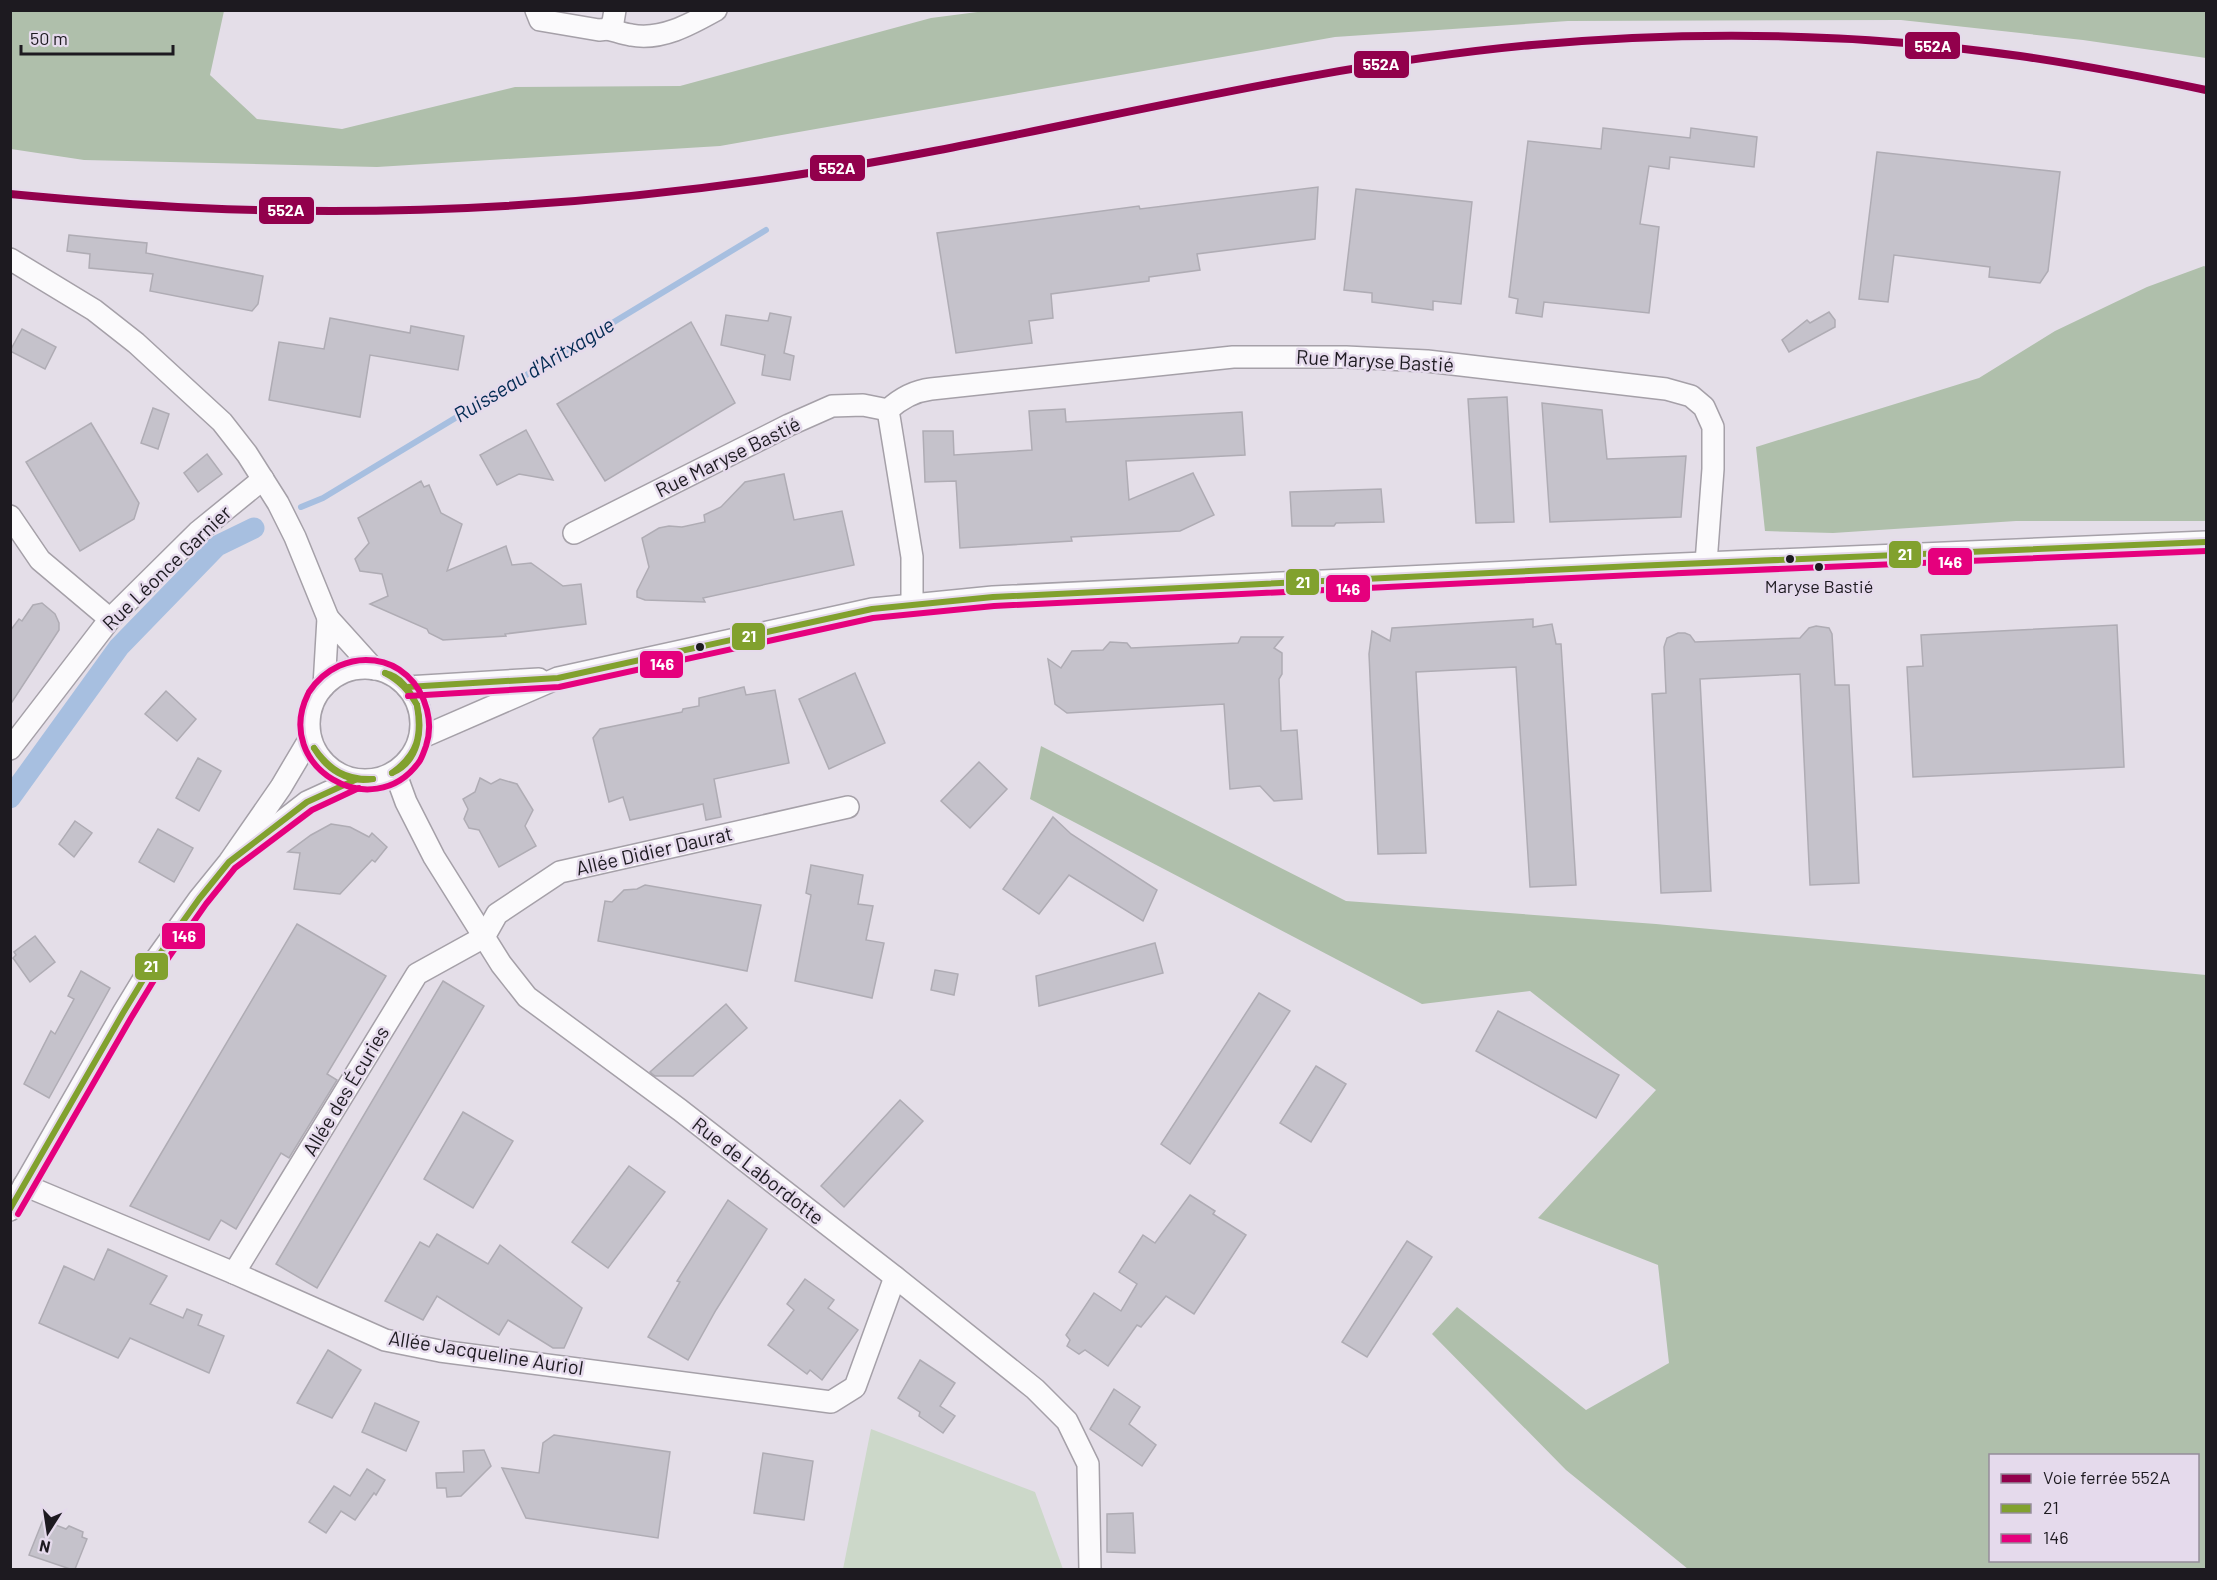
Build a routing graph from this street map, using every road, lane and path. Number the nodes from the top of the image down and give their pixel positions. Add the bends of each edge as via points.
1 (536, 10) edge
2 (716, 10) edge
3 (611, 20) edge
4 (10, 259) edge
5 (888, 410) junction
6 (263, 479) junction
7 (10, 516) edge
8 (574, 534) dead end
9 (2206, 542) edge
10 (1706, 563) junction
11 (912, 604) junction
12 (328, 618) junction
13 (110, 620) junction
14 (374, 669) junction
15 (558, 678) junction
16 (324, 686) junction
17 (407, 687) junction
18 (310, 738) junction
19 (420, 738) junction
20 (10, 749) edge
21 (395, 772) junction
22 (355, 780) junction
23 (848, 807) dead end
24 (229, 862) junction
25 (484, 937) junction
26 (24, 1185) junction
27 (10, 1210) edge
28 (234, 1273) junction
29 (895, 1277) junction
30 (1090, 1569) edge

1 - 3 street via 540,20 599,30
2 - 3 street via 686,27 657,35 633,36
4 - 6 street via 94,310 136,343 222,422
5 - 8 street, Rue Maryse Bastié via 863,405 832,406
5 - 10 street, Rue Maryse Bastié via 901,398 921,390 1233,357 1427,361 1666,389 1691,396 1704,407 1713,427
5 - 11 street via 912,557
6 - 12 street via 295,537
6 - 13 street, Rue Léonce Garnier via 198,532
7 - 13 street via 40,560
9 - 10 street
10 - 11 street
11 - 15 street via 872,609
12 - 14 street
12 - 16 street
13 - 20 street, Rue Léonce Garnier
14 - 16 street via 338,674
14 - 17 street via 392,675
15 - 17 street
15 - 19 street
16 - 18 street via 310,710
17 - 19 street via 417,702
18 - 22 street via 326,766
18 - 24 street
19 - 21 street via 411,757
21 - 22 street via 376,780
21 - 25 street, Rue de Labordotte via 418,828
22 - 24 street via 308,802
23 - 25 street, Allée Didier Daurat via 560,872 497,914
24 - 26 street via 154,962
25 - 28 street, Allée des Écuries via 417,974
25 - 29 street, Rue de Labordotte via 527,997
26 - 27 street
26 - 28 street, Allée Jacqueline Auriol
28 - 29 street, Allée Jacqueline Auriol via 385,1340 440,1351 831,1402 855,1387
29 - 30 street, Rue de Labordotte via 1035,1389 1067,1421 1088,1464

